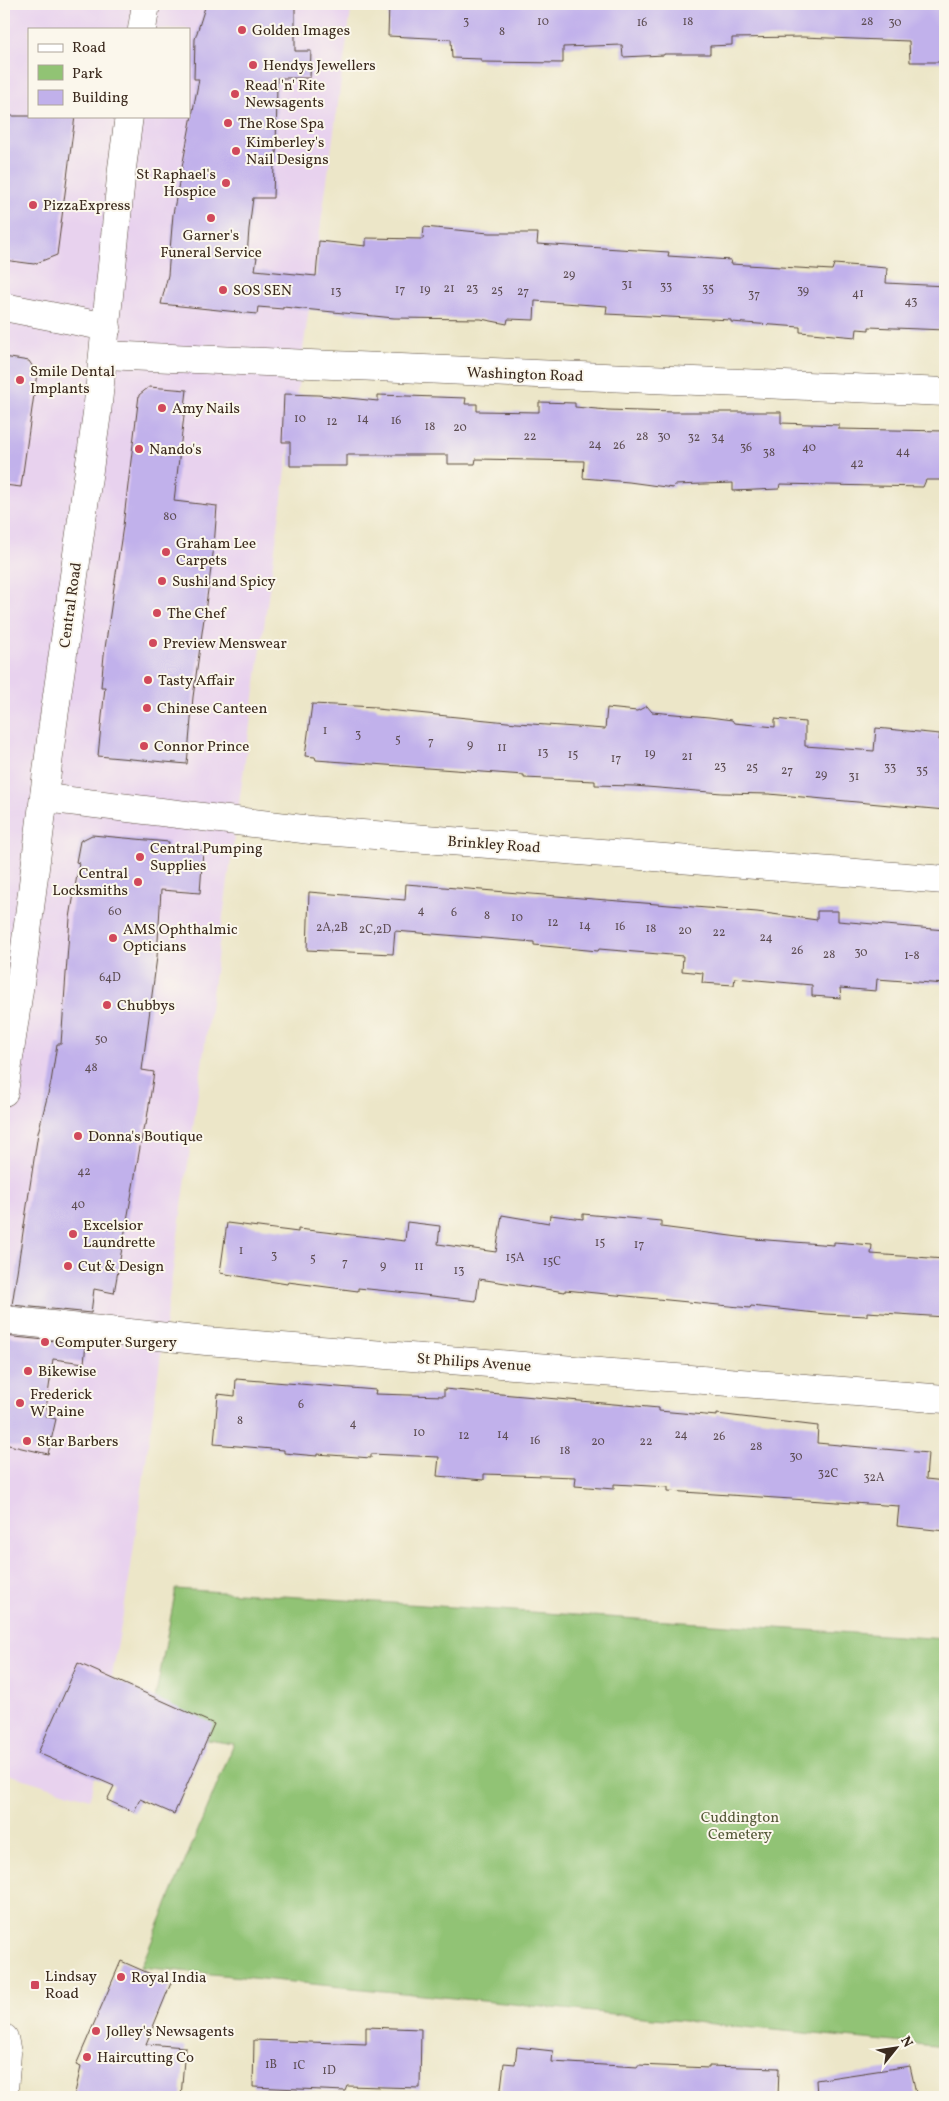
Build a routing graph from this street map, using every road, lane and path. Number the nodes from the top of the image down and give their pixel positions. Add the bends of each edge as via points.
1 (146, 4) edge
2 (142, 28) edge
3 (129, 118) edge
4 (4, 307) edge
5 (107, 327) junction
6 (104, 355) junction
7 (945, 392) edge
8 (45, 798) junction
9 (945, 880) edge
10 (4, 1092) edge
11 (4, 1320) edge
12 (945, 1399) edge
13 (4, 2038) edge
14 (4, 2090) edge

1 - 2 street
3 - 5 street, Central Road
4 - 5 street
5 - 6 street, Central Road
6 - 7 street, Washington Road
6 - 8 street, Central Road
8 - 9 street, Brinkley Road via 311,830
8 - 10 street, Central Road
11 - 12 street, St Philips Avenue via 206,1341
13 - 14 street via 7,2053

